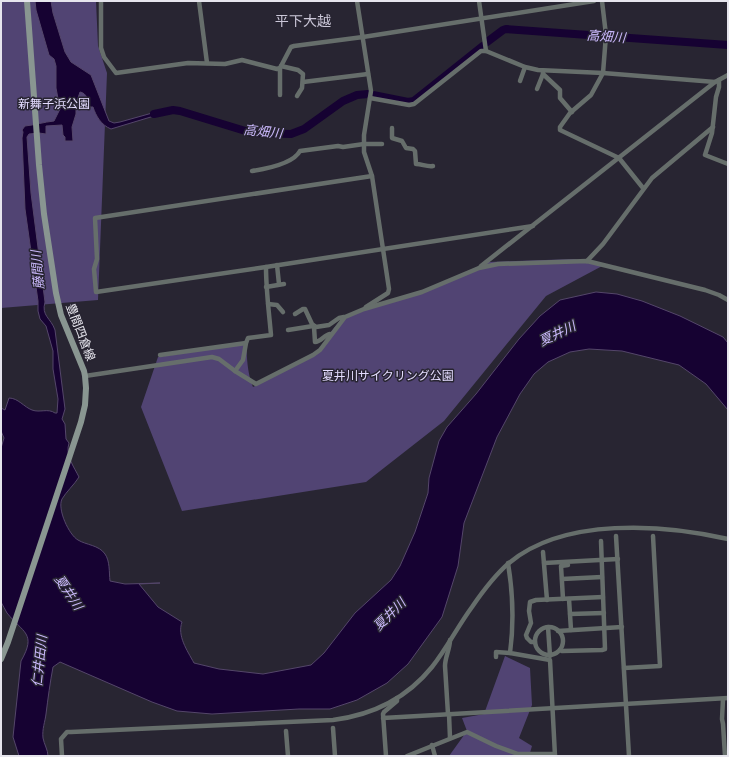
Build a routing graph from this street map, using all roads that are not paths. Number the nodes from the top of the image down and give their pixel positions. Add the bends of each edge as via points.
1 (26, 1) edge
2 (101, 1) edge
3 (199, 1) edge
4 (357, 1) edge
5 (479, 1) edge
6 (594, 1) edge
7 (602, 1) edge
8 (481, 18) junction
9 (363, 37) junction
10 (486, 51) junction
11 (207, 63) junction
12 (281, 67) junction
13 (525, 67) junction
14 (543, 73) junction
15 (603, 73) junction
16 (368, 74) junction
17 (728, 75) edge
18 (520, 81) dead end
19 (717, 81) junction
20 (303, 82) junction
21 (537, 89) dead end
22 (280, 95) dead end
23 (371, 95) junction
24 (297, 96) dead end
25 (572, 112) junction
26 (713, 127) junction
27 (392, 128) dead end
28 (364, 144) junction
29 (382, 144) dead end
30 (619, 158) junction
31 (728, 164) edge
32 (433, 166) dead end
33 (252, 171) dead end
34 (372, 176) junction
35 (643, 188) junction
36 (533, 226) junction
37 (383, 249) junction
38 (587, 261) junction
39 (277, 265) junction
40 (266, 267) junction
41 (479, 268) junction
42 (266, 287) junction
43 (728, 300) edge
44 (268, 304) junction
45 (364, 309) junction
46 (283, 312) dead end
47 (295, 314) dead end
48 (345, 317) junction
49 (314, 326) junction
50 (288, 330) dead end
51 (330, 334) junction
52 (246, 343) junction
53 (160, 355) dead end
54 (235, 372) junction
55 (85, 376) junction
56 (616, 536) dead end
57 (653, 536) dead end
58 (728, 539) edge
59 (601, 541) dead end
60 (543, 552) dead end
61 (618, 559) junction
62 (601, 562) junction
63 (508, 563) junction
64 (544, 563) junction
65 (602, 577) junction
66 (562, 579) junction
67 (603, 597) junction
68 (563, 599) junction
69 (569, 599) junction
70 (547, 600) junction
71 (604, 613) junction
72 (570, 614) junction
73 (622, 626) junction
74 (548, 627) junction
75 (604, 627) junction
76 (570, 630) junction
77 (558, 631) junction
78 (450, 640) junction
79 (535, 642) junction
80 (560, 650) junction
81 (510, 653) junction
82 (496, 657) dead end
83 (550, 657) junction
84 (1, 659) edge
85 (624, 668) junction
86 (398, 698) junction
87 (725, 699) edge
88 (626, 704) junction
89 (552, 708) junction
90 (448, 714) junction
91 (383, 718) junction
92 (333, 728) dead end
93 (286, 731) dead end
94 (450, 738) junction
95 (432, 745) junction
96 (555, 755) edge
97 (62, 756) edge
98 (288, 756) edge
99 (335, 756) edge
100 (386, 756) edge
101 (408, 756) edge
102 (435, 756) edge
103 (628, 756) edge
104 (725, 756) edge

1 - 55 main road, 豊間四倉線 via 44,214 59,310
2 - 11 street via 101,48 104,57 116,73 188,63
3 - 11 street
4 - 9 street
5 - 8 street
6 - 8 street
7 - 15 street via 606,36
8 - 9 street
8 - 10 street
9 - 12 street via 291,47
9 - 16 street
10 - 13 street
10 - 23 street via 481,51 414,104 409,105
11 - 12 street via 229,64 242,60 274,69
12 - 20 street via 298,70 303,74
12 - 22 street
13 - 14 street
13 - 18 street
14 - 15 street
14 - 21 street
14 - 25 street via 560,90 560,98
15 - 19 street
15 - 25 street via 591,95
16 - 20 street
16 - 23 street
17 - 19 street
19 - 26 street via 719,87
19 - 30 street
20 - 24 street
23 - 28 street
25 - 30 street via 560,130
26 - 31 street via 705,155
26 - 35 street
27 - 32 street via 392,140 402,141 406,148 415,150 416,164
28 - 29 street
28 - 33 street via 300,151 296,157 282,163
28 - 34 street
30 - 35 street
30 - 36 street
34 - 37 street
34 - 40 street via 95,218 96,292
35 - 38 street via 603,244
36 - 37 street
36 - 41 street
37 - 39 street
37 - 45 street via 389,291
38 - 41 street via 498,264
38 - 43 street via 705,290
39 - 40 street
39 - 42 street via 281,284
40 - 42 street
41 - 45 street via 422,292
42 - 44 street
44 - 46 street via 277,305
44 - 52 street via 271,335 248,338
45 - 48 street
47 - 49 street via 305,309
48 - 49 street via 329,325
48 - 51 street
49 - 50 street
49 - 51 street via 315,342
51 - 54 street via 314,355 256,384
52 - 53 street
52 - 54 street via 243,360
54 - 55 street via 219,359 212,357
55 - 84 main road, 豊間四倉線 via 85,404 76,437
56 - 61 street
57 - 85 street via 660,666
58 - 63 street via 652,528 603,529 546,540
59 - 62 street
60 - 64 street
61 - 62 street
61 - 73 street
62 - 64 street
62 - 65 street
62 - 66 street via 562,566
63 - 78 street via 479,596
63 - 81 street via 512,583
64 - 70 street
65 - 66 street
65 - 67 street
66 - 68 street
67 - 69 street
67 - 71 street
68 - 69 street
68 - 70 street
69 - 72 street
70 - 79 street via 530,602 531,623 526,635 528,640
71 - 72 street
71 - 75 street
72 - 76 street
73 - 75 street
73 - 85 street
74 - 77 street
74 - 79 street via 537,633
74 - 83 street
75 - 76 street
75 - 80 street via 604,650
76 - 77 street
77 - 80 street via 562,638
78 - 86 street via 427,672
78 - 90 street via 445,660
79 - 83 street via 539,651
80 - 83 street
81 - 82 street via 496,652
81 - 83 street
83 - 89 street
85 - 88 street
86 - 91 street via 384,712
86 - 97 street via 360,716 333,720 67,732 61,739
87 - 88 street
87 - 104 street via 722,719
88 - 89 street
88 - 103 street
89 - 90 street
89 - 96 street
90 - 91 street
90 - 94 street
91 - 100 street
92 - 99 street
93 - 98 street
94 - 95 street
94 - 96 street via 468,732 518,754
95 - 101 street
95 - 102 street

